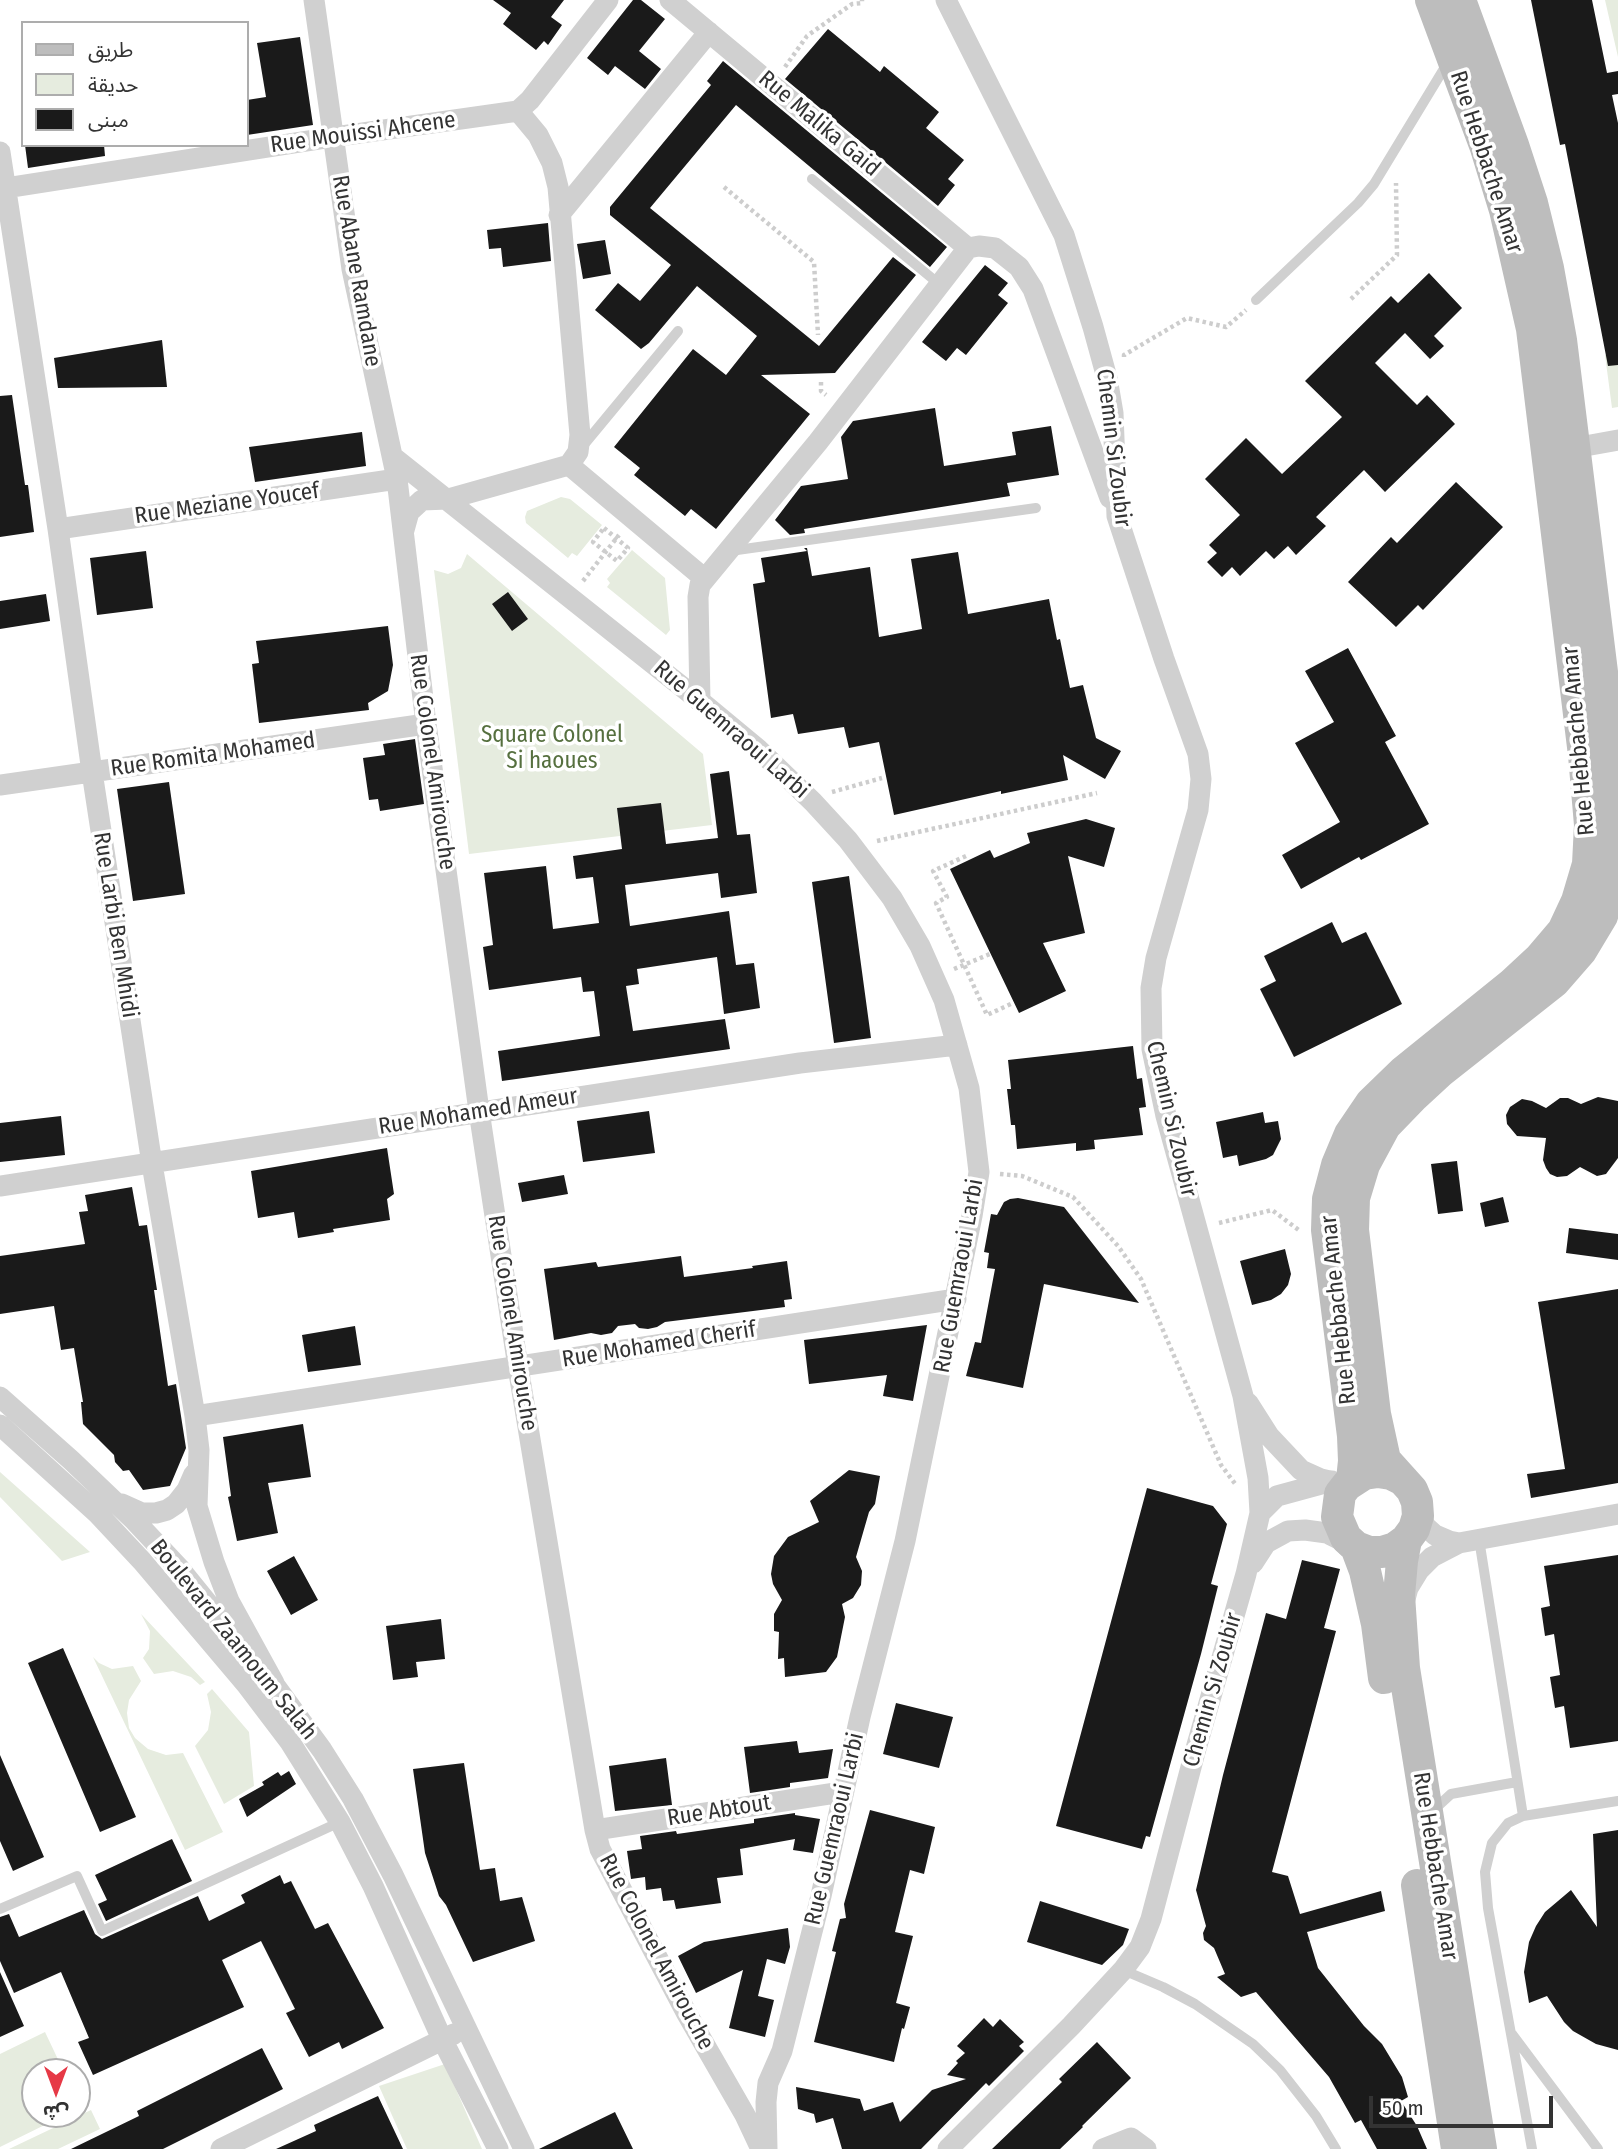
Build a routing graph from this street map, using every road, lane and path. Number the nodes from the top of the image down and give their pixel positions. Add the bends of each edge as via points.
1 (314, 0) edge
2 (608, 0) edge
3 (670, 0) edge
4 (862, 0) edge
5 (946, 0) edge
6 (1431, 0) edge
7 (1460, 0) edge
8 (709, 32) junction
9 (1464, 51) junction
10 (772, 84) junction
11 (518, 111) junction
12 (333, 137) junction
13 (1395, 149) junction
14 (0, 152) edge
15 (812, 179) dead end
16 (724, 187) dead end
17 (3, 189) edge
18 (559, 215) junction
19 (965, 251) junction
20 (939, 284) junction
21 (1351, 299) dead end
22 (1256, 300) joint
23 (678, 331) dead end
24 (818, 335) dead end
25 (1124, 355) dead end
26 (1618, 440) edge
27 (1574, 448) junction
28 (393, 457) junction
29 (574, 458) junction
30 (397, 478) junction
31 (448, 499) junction
32 (1035, 508) dead end
33 (1117, 516) junction
34 (58, 529) junction
35 (404, 533) junction
36 (617, 538) junction
37 (606, 552) junction
38 (728, 552) junction
39 (705, 579) junction
40 (570, 596) junction
41 (700, 701) junction
42 (426, 724) junction
43 (92, 772) junction
44 (882, 778) dead end
45 (1616, 781) edge
46 (861, 782) dead end
47 (0, 785) edge
48 (1097, 793) dead end
49 (1618, 828) edge
50 (1618, 839) edge
51 (852, 846) junction
52 (966, 856) dead end
53 (989, 954) dead end
54 (972, 962) dead end
55 (1013, 1003) dead end
56 (984, 1009) junction
57 (978, 1012) dead end
58 (957, 1045) junction
59 (479, 1111) junction
60 (152, 1164) junction
61 (1022, 1176) dead end
62 (0, 1186) edge
63 (1218, 1223) dead end
64 (1327, 1230) junction
65 (956, 1299) junction
66 (518, 1367) junction
67 (1244, 1396) junction
68 (0, 1397) edge
69 (195, 1416) junction
70 (0, 1425) edge
71 (197, 1465) junction
72 (1343, 1482) junction
73 (1237, 1487) dead end
74 (1410, 1491) junction
75 (113, 1499) junction
76 (1265, 1506) junction
77 (1618, 1514) edge
78 (1305, 1530) junction
79 (1406, 1540) junction
80 (1469, 1541) junction
81 (1348, 1546) junction
82 (1247, 1574) junction
83 (1399, 1622) junction
84 (274, 1683) junction
85 (1517, 1782) junction
86 (842, 1792) junction
87 (1618, 1801) edge
88 (1523, 1816) junction
89 (340, 1822) junction
90 (1429, 1827) junction
91 (595, 1830) junction
92 (0, 1909) edge
93 (1123, 1970) junction
94 (466, 2028) junction
95 (1510, 2032) junction
96 (442, 2039) junction
97 (230, 2147) edge
98 (498, 2149) edge
99 (524, 2149) edge
100 (761, 2149) edge
101 (767, 2149) edge
102 (948, 2149) edge
103 (1103, 2149) edge
104 (1146, 2149) edge
105 (1336, 2149) edge
106 (1457, 2149) edge
107 (1481, 2149) edge
108 (1532, 2149) edge
109 (1598, 2149) edge

1 - 12 street, Rue Abane Ramdane
2 - 11 street
3 - 8 street, Rue Malika Gaid
4 - 10 path via 807,36
5 - 33 street, Chemin Si Zoubir via 1064,235 1107,378
6 - 9 main road, Rue Hebbache Amar
7 - 9 main road, Rue Hebbache Amar
8 - 10 street, Rue Malika Gaid
8 - 18 street
9 - 13 lane
9 - 27 main road, Rue Hebbache Amar via 1517,157 1532,203 1561,340
9 - 64 main road, Rue Hebbache Amar via 1532,329 1584,755 1588,864 1563,931 1540,958 1371,1103 1350,1134 1337,1165 1328,1199
10 - 19 street, Rue Malika Gaid
11 - 12 street, Rue Mouissi Ahcene
11 - 18 street via 538,135 552,163
12 - 17 street, Rue Mouissi Ahcene
12 - 28 street, Rue Abane Ramdane via 352,269
13 - 21 path via 1397,255
13 - 22 lane via 1358,203
14 - 17 street, Rue Larbi Ben Mhidi
15 - 20 lane
16 - 24 path via 814,262
17 - 34 street, Rue Larbi Ben Mhidi
18 - 29 street via 580,435
19 - 20 street
19 - 33 street via 979,246 995,248 1019,267 1032,289
20 - 38 street
22 - 25 path via 1226,327 1187,318
23 - 29 lane
26 - 27 street
27 - 45 main road, Rue Hebbache Amar
28 - 30 street, Rue Colonel Amirouche
28 - 31 street, Rue Guemraoui Larbi
29 - 31 street
29 - 39 street
30 - 34 street, Rue Meziane Youcef
30 - 35 street, Rue Colonel Amirouche
31 - 35 street via 433,498 414,505
31 - 40 street, Rue Guemraoui Larbi
32 - 38 lane
33 - 67 street, Chemin Si Zoubir via 1198,754 1198,810 1150,988 1152,1049 1166,1116
34 - 43 street, Rue Larbi Ben Mhidi
35 - 42 street, Rue Colonel Amirouche
36 - 37 path
36 - 37 path via 628,548 617,561
36 - 37 path via 604,528 593,542
37 - 40 path
38 - 39 street
39 - 41 street via 698,597
40 - 41 street, Rue Guemraoui Larbi
41 - 51 street, Rue Guemraoui Larbi via 805,793
42 - 43 street, Rue Romita Mohamed
42 - 59 street, Rue Colonel Amirouche
43 - 47 street, Rue Romita Mohamed
43 - 60 street, Rue Larbi Ben Mhidi
44 - 46 path
45 - 49 main road, Rue Hebbache Amar
48 - 51 path
50 - 74 main road, Rue Hebbache Amar via 1615,876 1602,916 1581,951 1554,982 1414,1096 1385,1126 1364,1165 1354,1198 1353,1230 1375,1414 1385,1460
51 - 58 street, Rue Guemraoui Larbi via 892,898 919,946 944,1000
52 - 56 path via 933,872 947,897 936,903
53 - 54 path
55 - 56 path via 987,1015
56 - 57 path
58 - 59 street, Rue Mohamed Ameur via 800,1063
58 - 65 street, Rue Guemraoui Larbi via 970,1088 979,1172
59 - 60 street, Rue Mohamed Ameur
59 - 66 street, Rue Colonel Amirouche
60 - 62 street, Rue Mohamed Ameur
60 - 69 street, Rue Larbi Ben Mhidi
61 - 73 path via 1073,1197 1126,1257 1141,1279 1221,1465
63 - 64 path via 1272,1210 1302,1232
64 - 72 main road, Rue Hebbache Amar via 1353,1436 1354,1461
65 - 66 street, Rue Mohamed Cherif
65 - 86 street, Rue Guemraoui Larbi via 905,1541
66 - 69 street, Rue Mohamed Cherif
66 - 91 street, Rue Colonel Amirouche
67 - 72 street via 1301,1470
67 - 76 street, Chemin Si Zoubir
68 - 75 street, Boulevard Zaamoum Salah
69 - 71 street, Rue Larbi Ben Mhidi
70 - 89 street, Boulevard Zaamoum Salah via 98,1514 149,1569 290,1742
71 - 75 street via 187,1490 167,1510 142,1513
71 - 84 street, Rue Larbi Ben Mhidi via 197,1506 214,1562 229,1601
72 - 74 main road via 1378,1472 1391,1474
72 - 76 street via 1289,1492
72 - 81 main road via 1337,1517
74 - 79 main road via 1418,1516
74 - 80 street via 1425,1526 1435,1535 1448,1541
75 - 84 street, Boulevard Zaamoum Salah via 180,1569
76 - 78 street
76 - 82 street, Chemin Si Zoubir
77 - 80 street
78 - 81 street
78 - 82 street via 1288,1531 1266,1544
79 - 81 main road via 1382,1552
79 - 83 main road, Rue Hebbache Amar
80 - 83 street via 1432,1557 1419,1570 1408,1588
80 - 85 lane
81 - 106 main road, Rue Hebbache Amar via 1377,1623
82 - 93 street, Chemin Si Zoubir via 1152,1919
83 - 90 main road, Rue Hebbache Amar
84 - 94 street, Boulevard Zaamoum Salah via 353,1799
85 - 88 lane
85 - 90 lane via 1451,1794 1438,1806
86 - 91 street, Rue Abtout
86 - 101 street, Rue Guemraoui Larbi via 785,2038 768,2083
87 - 88 lane
88 - 95 lane via 1508,1824 1492,1843 1485,1872
89 - 92 lane via 102,1931 77,1876
89 - 96 street, Boulevard Zaamoum Salah
90 - 107 main road, Rue Hebbache Amar
91 - 100 street, Rue Colonel Amirouche via 600,1849
93 - 102 street, Chemin Si Zoubir
93 - 105 lane via 1195,2004 1253,2044 1280,2070
94 - 96 street
94 - 99 street, Boulevard Zaamoum Salah
95 - 108 lane
95 - 109 lane
96 - 97 street
96 - 98 street, Boulevard Zaamoum Salah
103 - 104 street via 1131,2138

